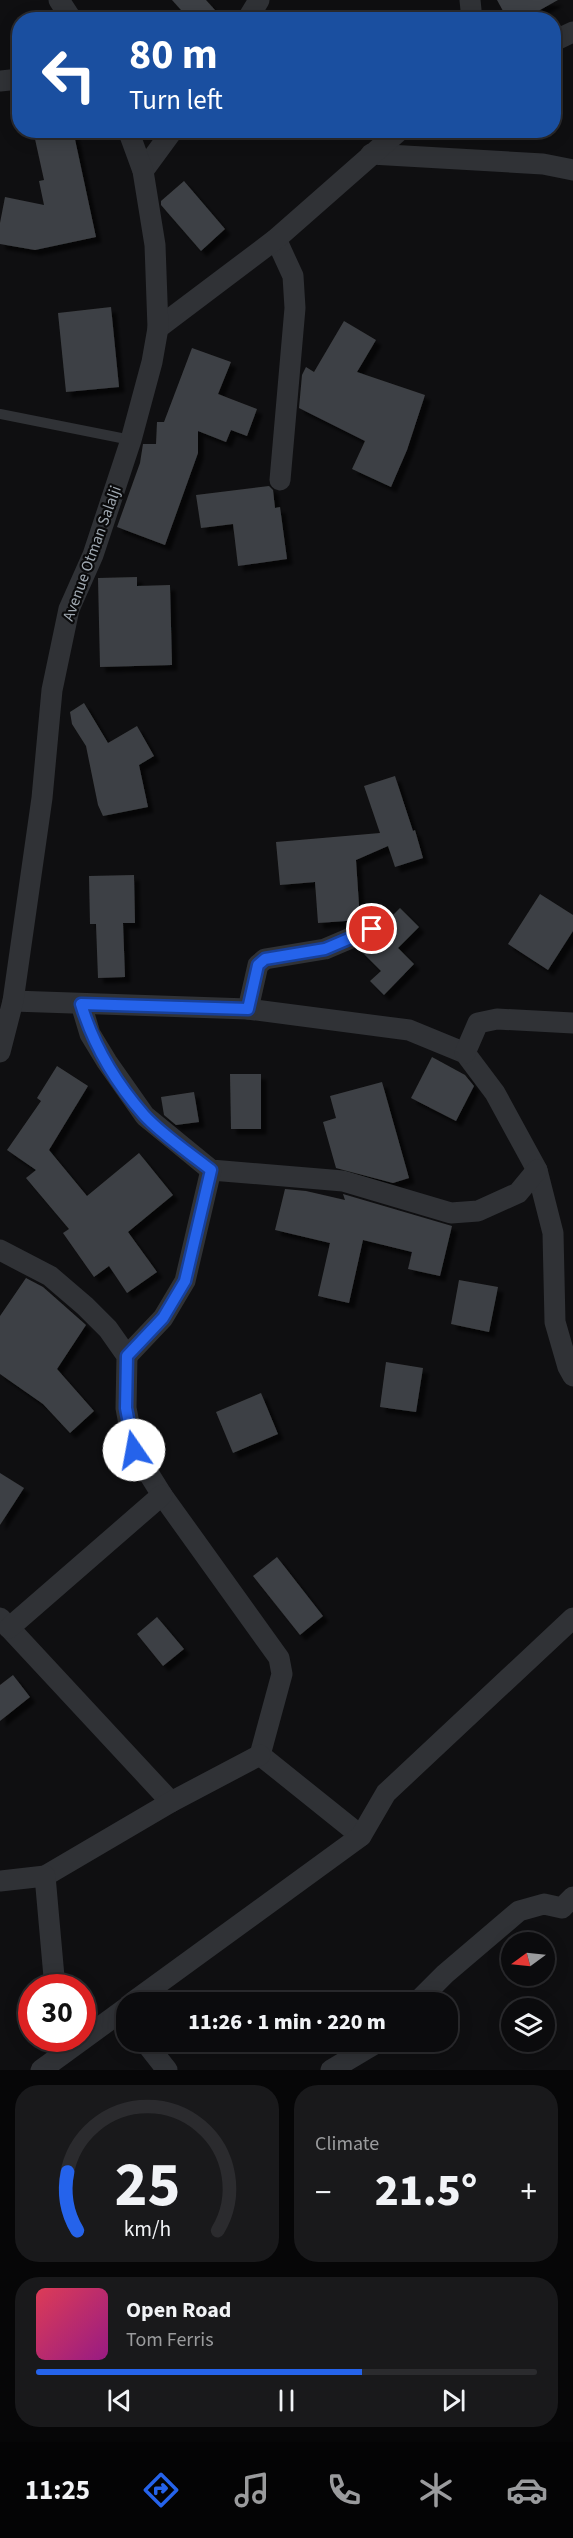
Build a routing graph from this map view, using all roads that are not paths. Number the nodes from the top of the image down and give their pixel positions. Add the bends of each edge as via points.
1 (131, 138) edge
2 (167, 138) edge
3 (390, 138) edge
4 (371, 154) junction
5 (143, 171) junction
6 (573, 171) edge
7 (276, 239) junction
8 (158, 328) junction
9 (0, 414) edge
10 (131, 440) junction
11 (280, 480) dead end
12 (372, 929) dead end
13 (13, 1001) junction
14 (81, 1004) junction
15 (248, 1009) junction
16 (573, 1023) edge
17 (0, 1053) edge
18 (465, 1053) junction
19 (211, 1170) junction
20 (537, 1170) junction
21 (0, 1250) edge
22 (127, 1356) junction
23 (573, 1376) edge
24 (162, 1495) junction
25 (573, 1618) edge
26 (4, 1623) edge
27 (260, 1755) junction
28 (171, 1802) junction
29 (361, 1836) junction
30 (45, 1876) junction
31 (0, 1881) edge
32 (569, 1908) edge
33 (54, 1974) edge
34 (150, 1992) edge
35 (427, 1992) edge
36 (116, 2015) edge
37 (96, 2027) edge
38 (56, 2052) edge
39 (153, 2052) edge
40 (361, 2052) edge
41 (41, 2070) edge
42 (167, 2070) edge
43 (331, 2070) edge

1 - 5 street, Avenue Otman Salalji
2 - 5 street
3 - 4 street
4 - 6 street via 543,164
4 - 7 street
5 - 8 street, Avenue Otman Salalji via 155,245
7 - 8 street
7 - 11 street via 293,276 295,308
8 - 10 street, Avenue Otman Salalji
9 - 10 lane
10 - 13 street, Avenue Otman Salalji via 93,555 69,609 52,690 42,798
12 - 15 street via 325,949 265,959 258,965
13 - 14 street
13 - 17 street, Avenue Otman Salalji
14 - 15 street
14 - 19 street via 90,1034 145,1116
15 - 18 street via 409,1030
16 - 18 street via 485,1021 478,1023
18 - 20 street via 495,1093
19 - 20 street via 343,1180 451,1213 478,1211 518,1193
19 - 22 street via 185,1281 163,1318
20 - 23 street via 553,1233 555,1322
21 - 22 street via 50,1276 68,1291 108,1329
22 - 24 street via 126,1408 134,1450
24 - 26 street
24 - 27 street via 279,1658 279,1690
25 - 29 street via 386,1793
26 - 28 street
27 - 28 street
27 - 29 street
28 - 30 street
29 - 34 street
30 - 31 street
30 - 33 street
32 - 35 street via 544,1904 519,1911
36 - 37 street
38 - 41 street
39 - 42 street
40 - 43 street

